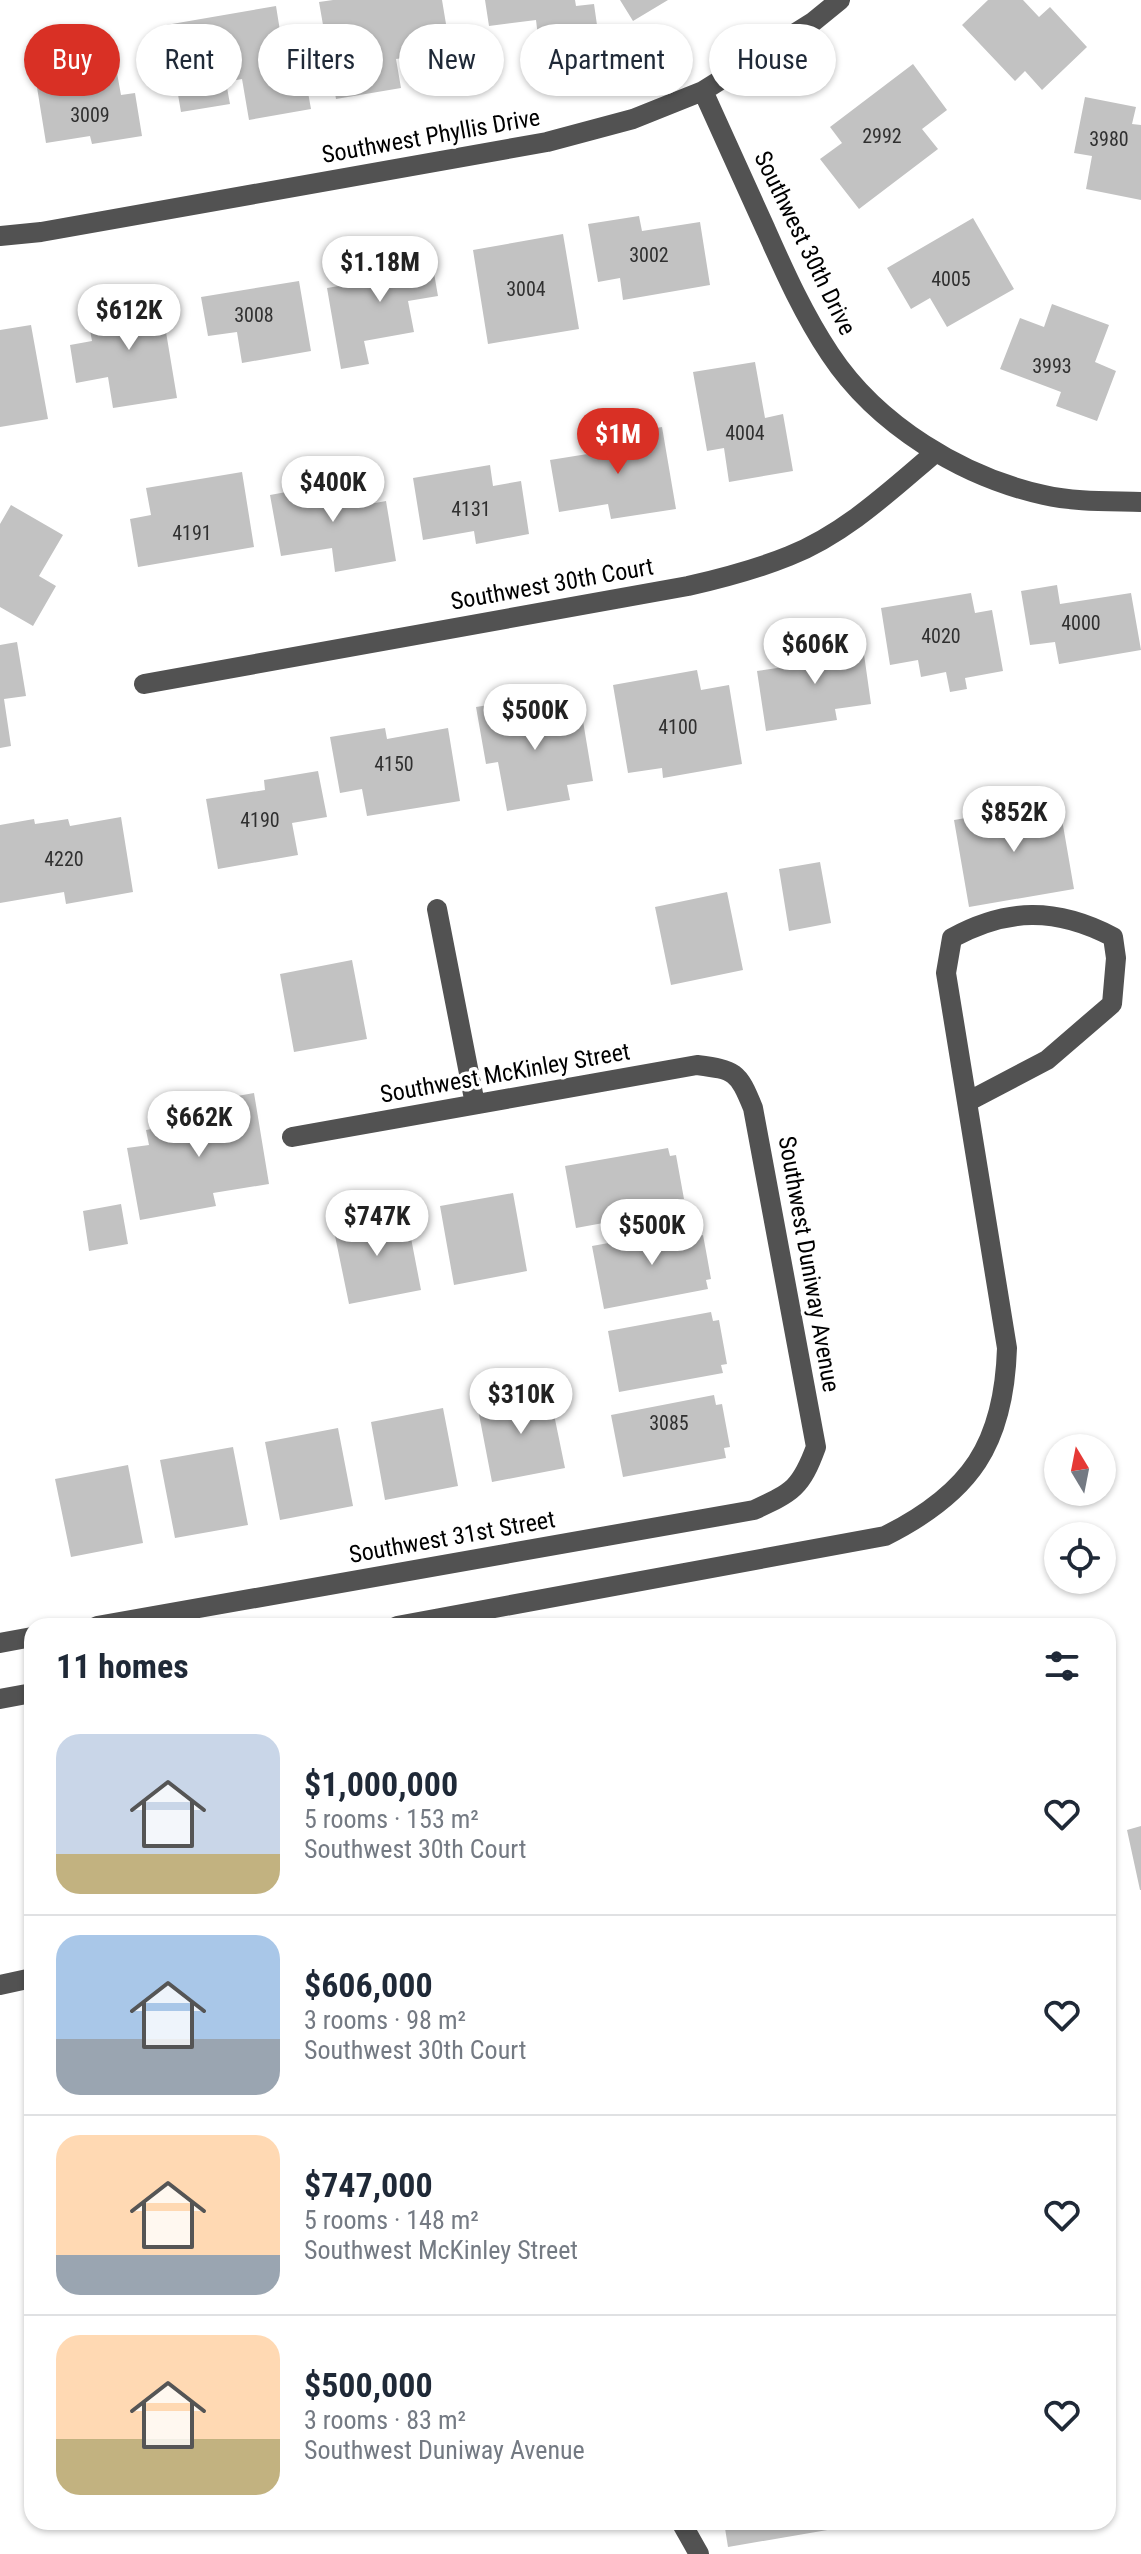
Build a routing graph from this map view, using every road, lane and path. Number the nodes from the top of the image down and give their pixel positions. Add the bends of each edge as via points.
1 (840, 0) edge
2 (703, 91) junction
3 (0, 236) edge
4 (936, 452) junction
5 (1141, 502) edge
6 (144, 684) dead end
7 (437, 909) dead end
8 (728, 1069) joint
9 (967, 1102) junction
10 (475, 1104) junction
11 (292, 1137) dead end
12 (806, 1475) joint
13 (142, 1618) edge
14 (440, 1618) edge
15 (24, 1638) edge
16 (0, 1643) edge
17 (24, 1694) edge
18 (0, 1699) edge
19 (24, 1980) edge
20 (0, 1985) edge
21 (686, 2530) edge
22 (699, 2554) edge

1 - 2 street, Southwest Phyllis Drive
2 - 3 street, Southwest Phyllis Drive via 633,119 547,142
2 - 4 street, Southwest 30th Drive via 801,306 832,357 889,419
4 - 5 street, Southwest 30th Drive via 1045,496
4 - 6 street, Southwest 30th Court via 844,526 793,555 742,573
7 - 10 street
8 - 10 street, Southwest McKinley Street via 697,1065
8 - 12 street, Southwest Duniway Avenue via 743,1083 753,1108 816,1447
9 - 9 street via 1047,1060 1112,1004 1113,937 1071,919 1042,915 1004,916 952,938 946,973
9 - 14 street via 1007,1348 1006,1377 992,1431 978,1461 951,1495 885,1536
10 - 11 street, Southwest McKinley Street
12 - 13 street, Southwest 31st Street via 788,1495 754,1510
15 - 16 street
17 - 18 street
19 - 20 street
21 - 22 street

